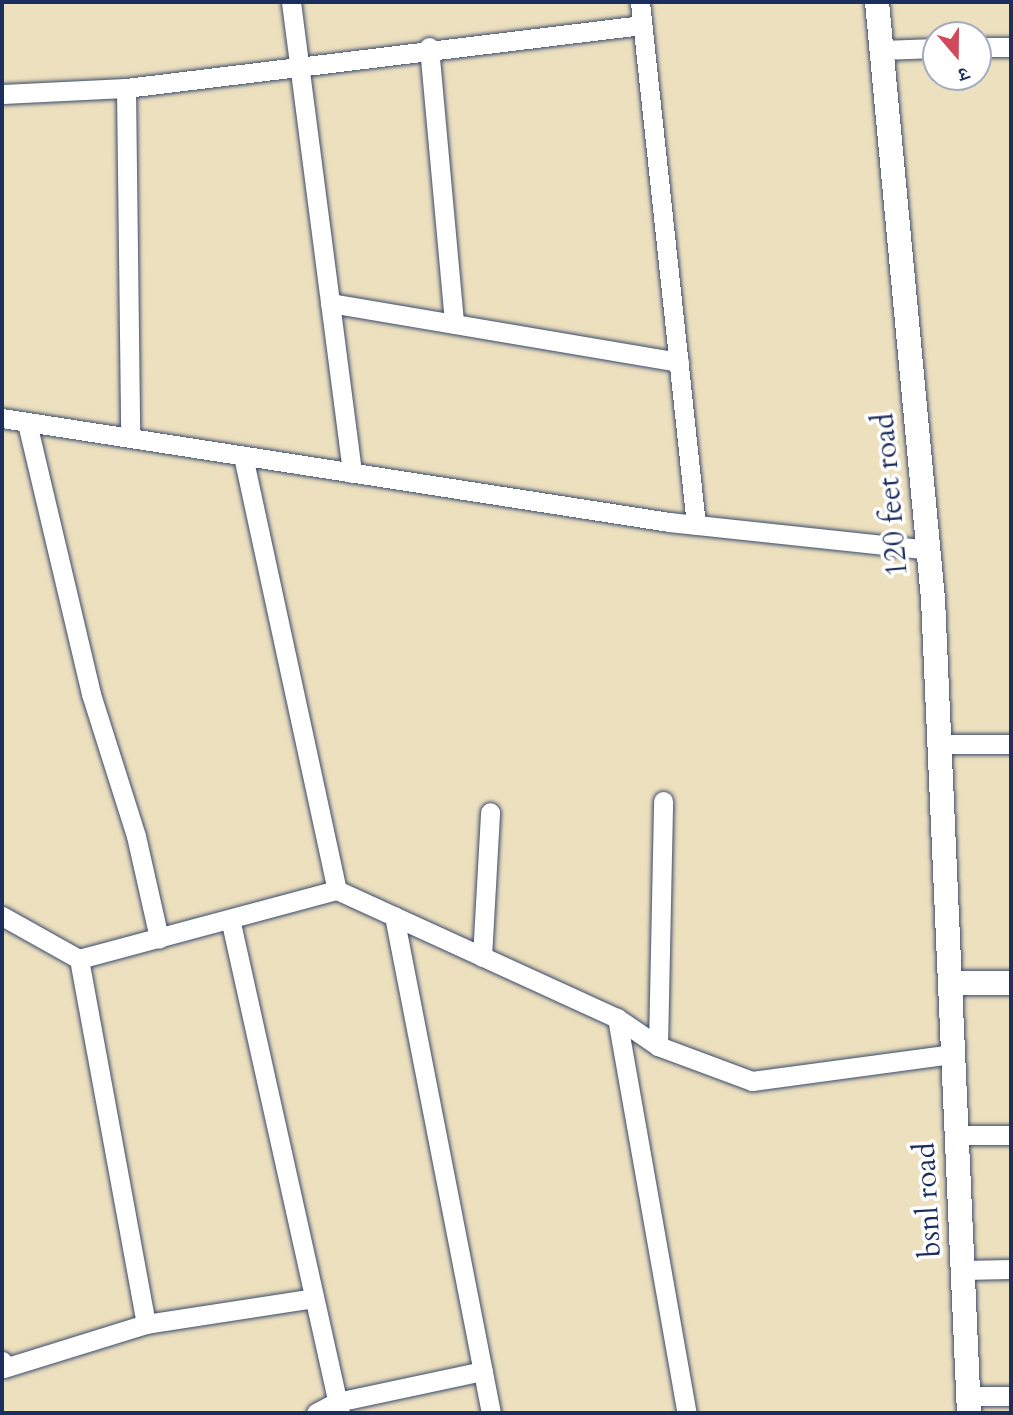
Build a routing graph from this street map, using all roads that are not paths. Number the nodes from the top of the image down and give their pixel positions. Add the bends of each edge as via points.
1 (291, 2) edge
2 (639, 2) edge
3 (877, 2) edge
4 (642, 25) junction
5 (429, 47) junction
6 (992, 47) edge
7 (1011, 47) edge
8 (922, 49) edge
9 (881, 50) junction
10 (299, 65) junction
11 (126, 88) junction
12 (2, 94) edge
13 (330, 303) junction
14 (454, 324) junction
15 (679, 362) junction
16 (2, 418) edge
17 (27, 422) junction
18 (130, 438) junction
19 (243, 456) junction
20 (352, 472) junction
21 (696, 525) junction
22 (929, 550) junction
23 (939, 744) junction
24 (1011, 744) edge
25 (663, 801) dead end
26 (490, 812) dead end
27 (337, 890) junction
28 (2, 916) edge
29 (394, 916) junction
30 (231, 923) junction
31 (159, 938) junction
32 (482, 957) junction
33 (79, 959) junction
34 (950, 983) junction
35 (1011, 983) edge
36 (617, 1018) junction
37 (659, 1045) junction
38 (953, 1054) junction
39 (956, 1135) junction
40 (1011, 1135) edge
41 (1011, 1269) edge
42 (962, 1270) junction
43 (314, 1298) junction
44 (146, 1324) junction
45 (2, 1362) edge
46 (482, 1371) junction
47 (1011, 1396) edge
48 (969, 1405) edge
49 (338, 1407) edge
50 (316, 1413) edge
51 (491, 1413) edge
52 (687, 1413) edge

1 - 10 street
2 - 4 street
3 - 9 street, 120 feet road
4 - 5 street
4 - 15 street
5 - 10 street
5 - 14 street
6 - 7 street
8 - 9 street
9 - 22 street, 120 feet road
10 - 11 street
10 - 13 street
11 - 12 street
11 - 18 street
13 - 14 street
13 - 20 street
14 - 15 street
15 - 21 street
16 - 17 street
17 - 18 street
17 - 31 street via 91,694 136,836
18 - 19 street
19 - 20 street
19 - 27 street
20 - 21 street
21 - 22 street
22 - 23 street, 120 feet road
23 - 24 street
23 - 34 street, 120 feet road
25 - 37 street
26 - 32 street
27 - 29 street
27 - 30 street
28 - 33 street
29 - 32 street
29 - 46 street
30 - 31 street
30 - 43 street
31 - 33 street
32 - 36 street
33 - 44 street
34 - 35 street
34 - 38 street, bsnl road
36 - 37 street
36 - 52 street
37 - 38 street via 751,1081
38 - 39 street, bsnl road
39 - 40 street
39 - 42 street, bsnl road
41 - 42 street
42 - 48 street, bsnl road
43 - 44 street
43 - 49 street
44 - 45 street via 4,1368
46 - 49 street
46 - 51 street
47 - 48 street
49 - 50 street

